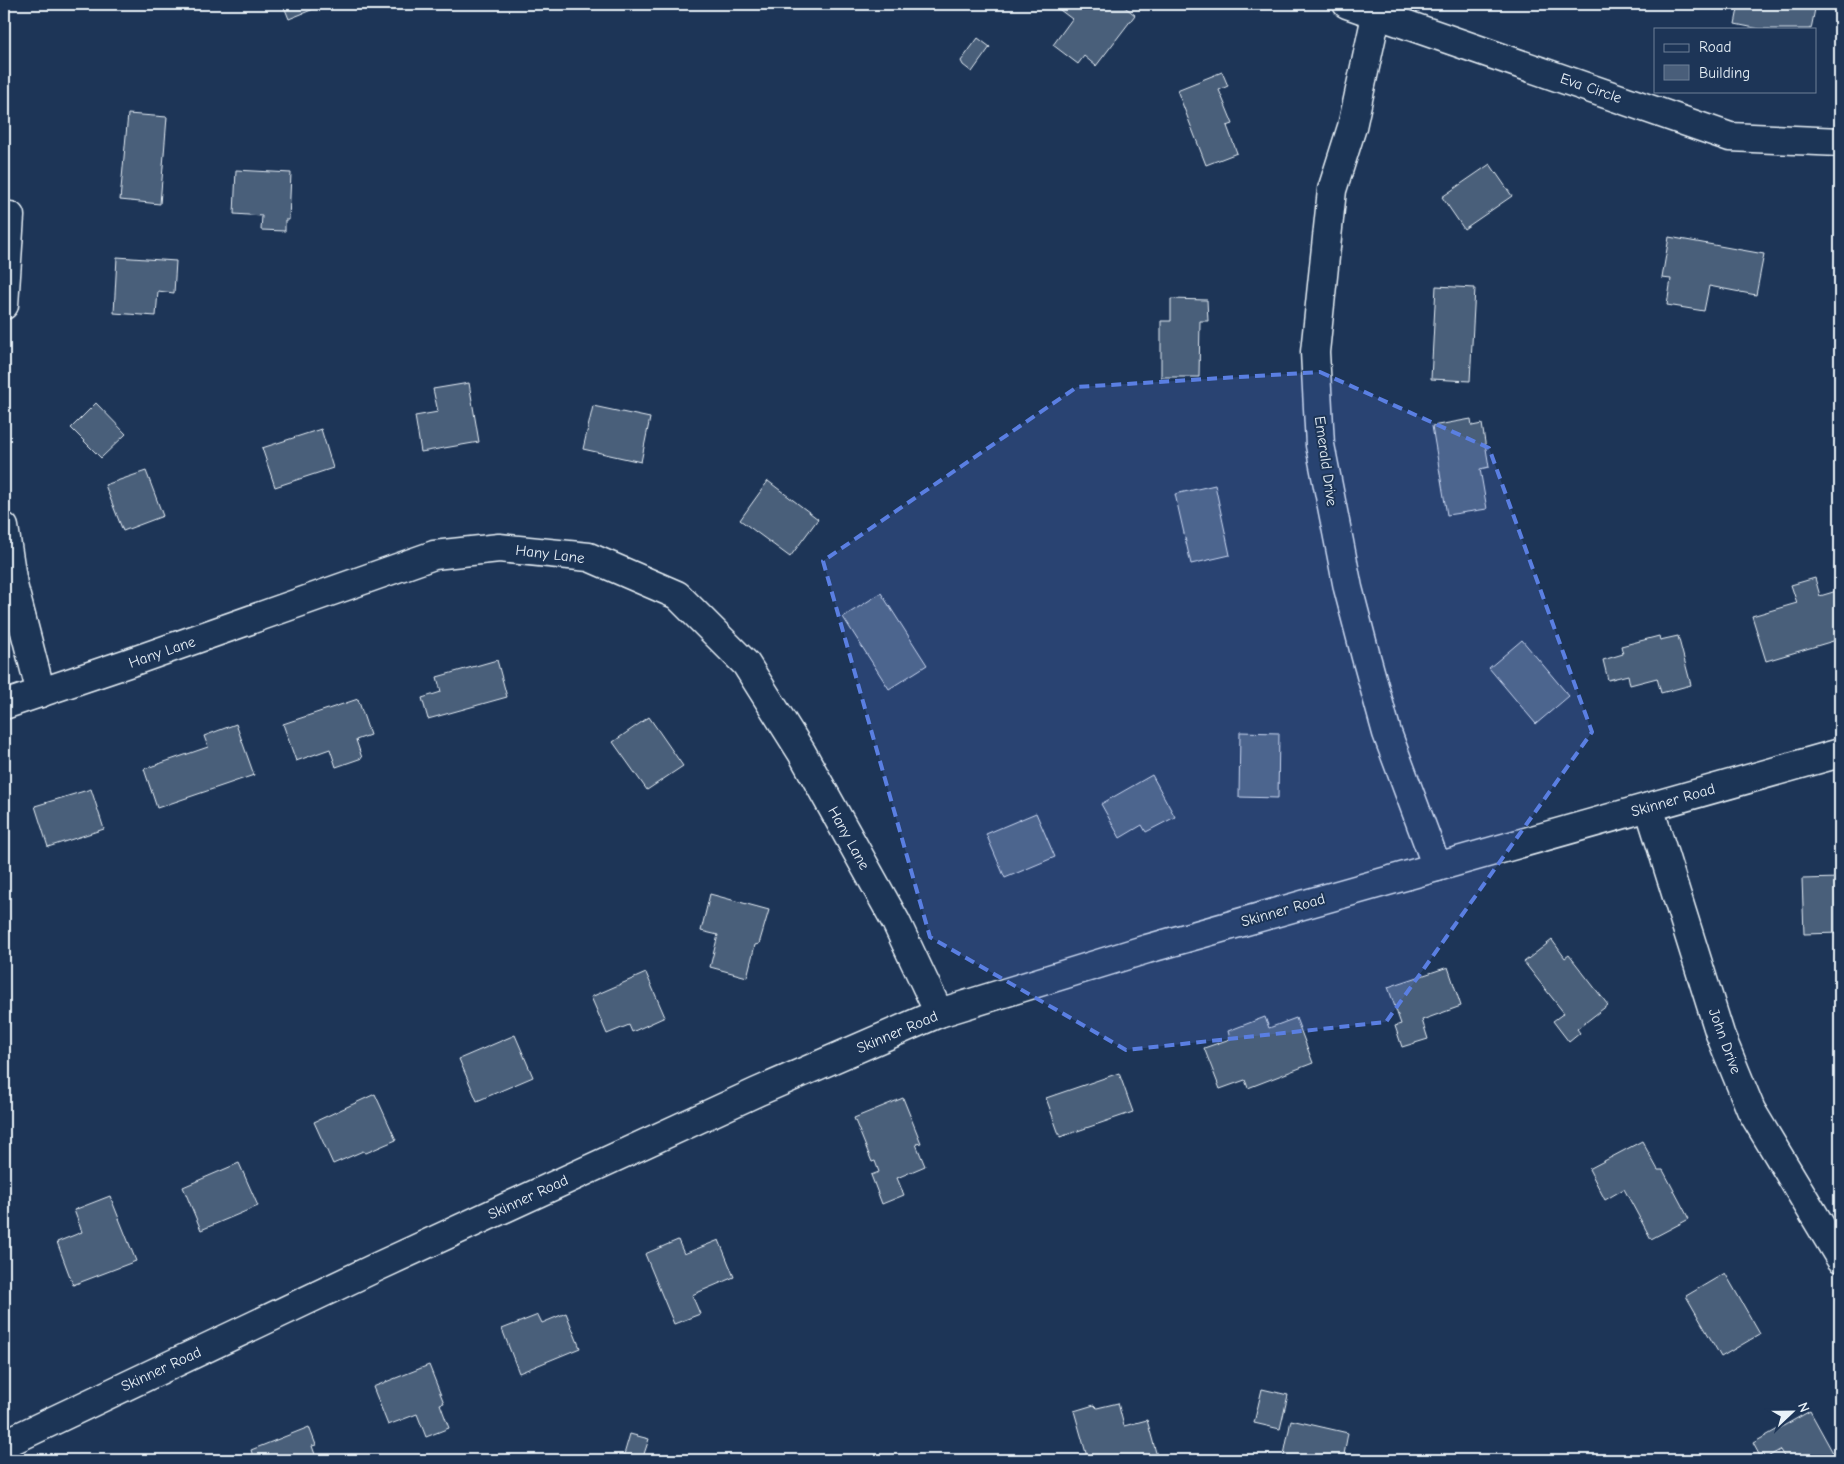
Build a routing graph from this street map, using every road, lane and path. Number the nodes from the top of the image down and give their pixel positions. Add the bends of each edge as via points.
1 (1347, 4) edge
2 (1376, 16) junction
3 (1840, 142) edge
4 (10, 216) dead end
5 (4, 305) edge
6 (4, 527) edge
7 (41, 692) junction
8 (4, 705) edge
9 (1840, 753) edge
10 (1650, 806) junction
11 (1437, 867) junction
12 (939, 1013) junction
13 (1840, 1258) edge
14 (4, 1444) edge

1 - 2 street, Eva Circle
2 - 3 street, Eva Circle via 1730,137
2 - 11 street, Emerald Drive via 1352,127 1332,190 1315,352 1320,445 1348,588 1366,657 1390,741
4 - 5 street
6 - 7 street via 13,585
7 - 8 street, Hany Lane
7 - 12 street, Hany Lane via 434,556 499,548 589,557 677,595 746,664 802,754 896,922
9 - 10 street, Skinner Road
10 - 11 street, Skinner Road
10 - 13 street, John Drive via 1720,1034 1748,1101
11 - 12 street, Skinner Road via 1147,949
12 - 14 street, Skinner Road via 757,1092 433,1241

